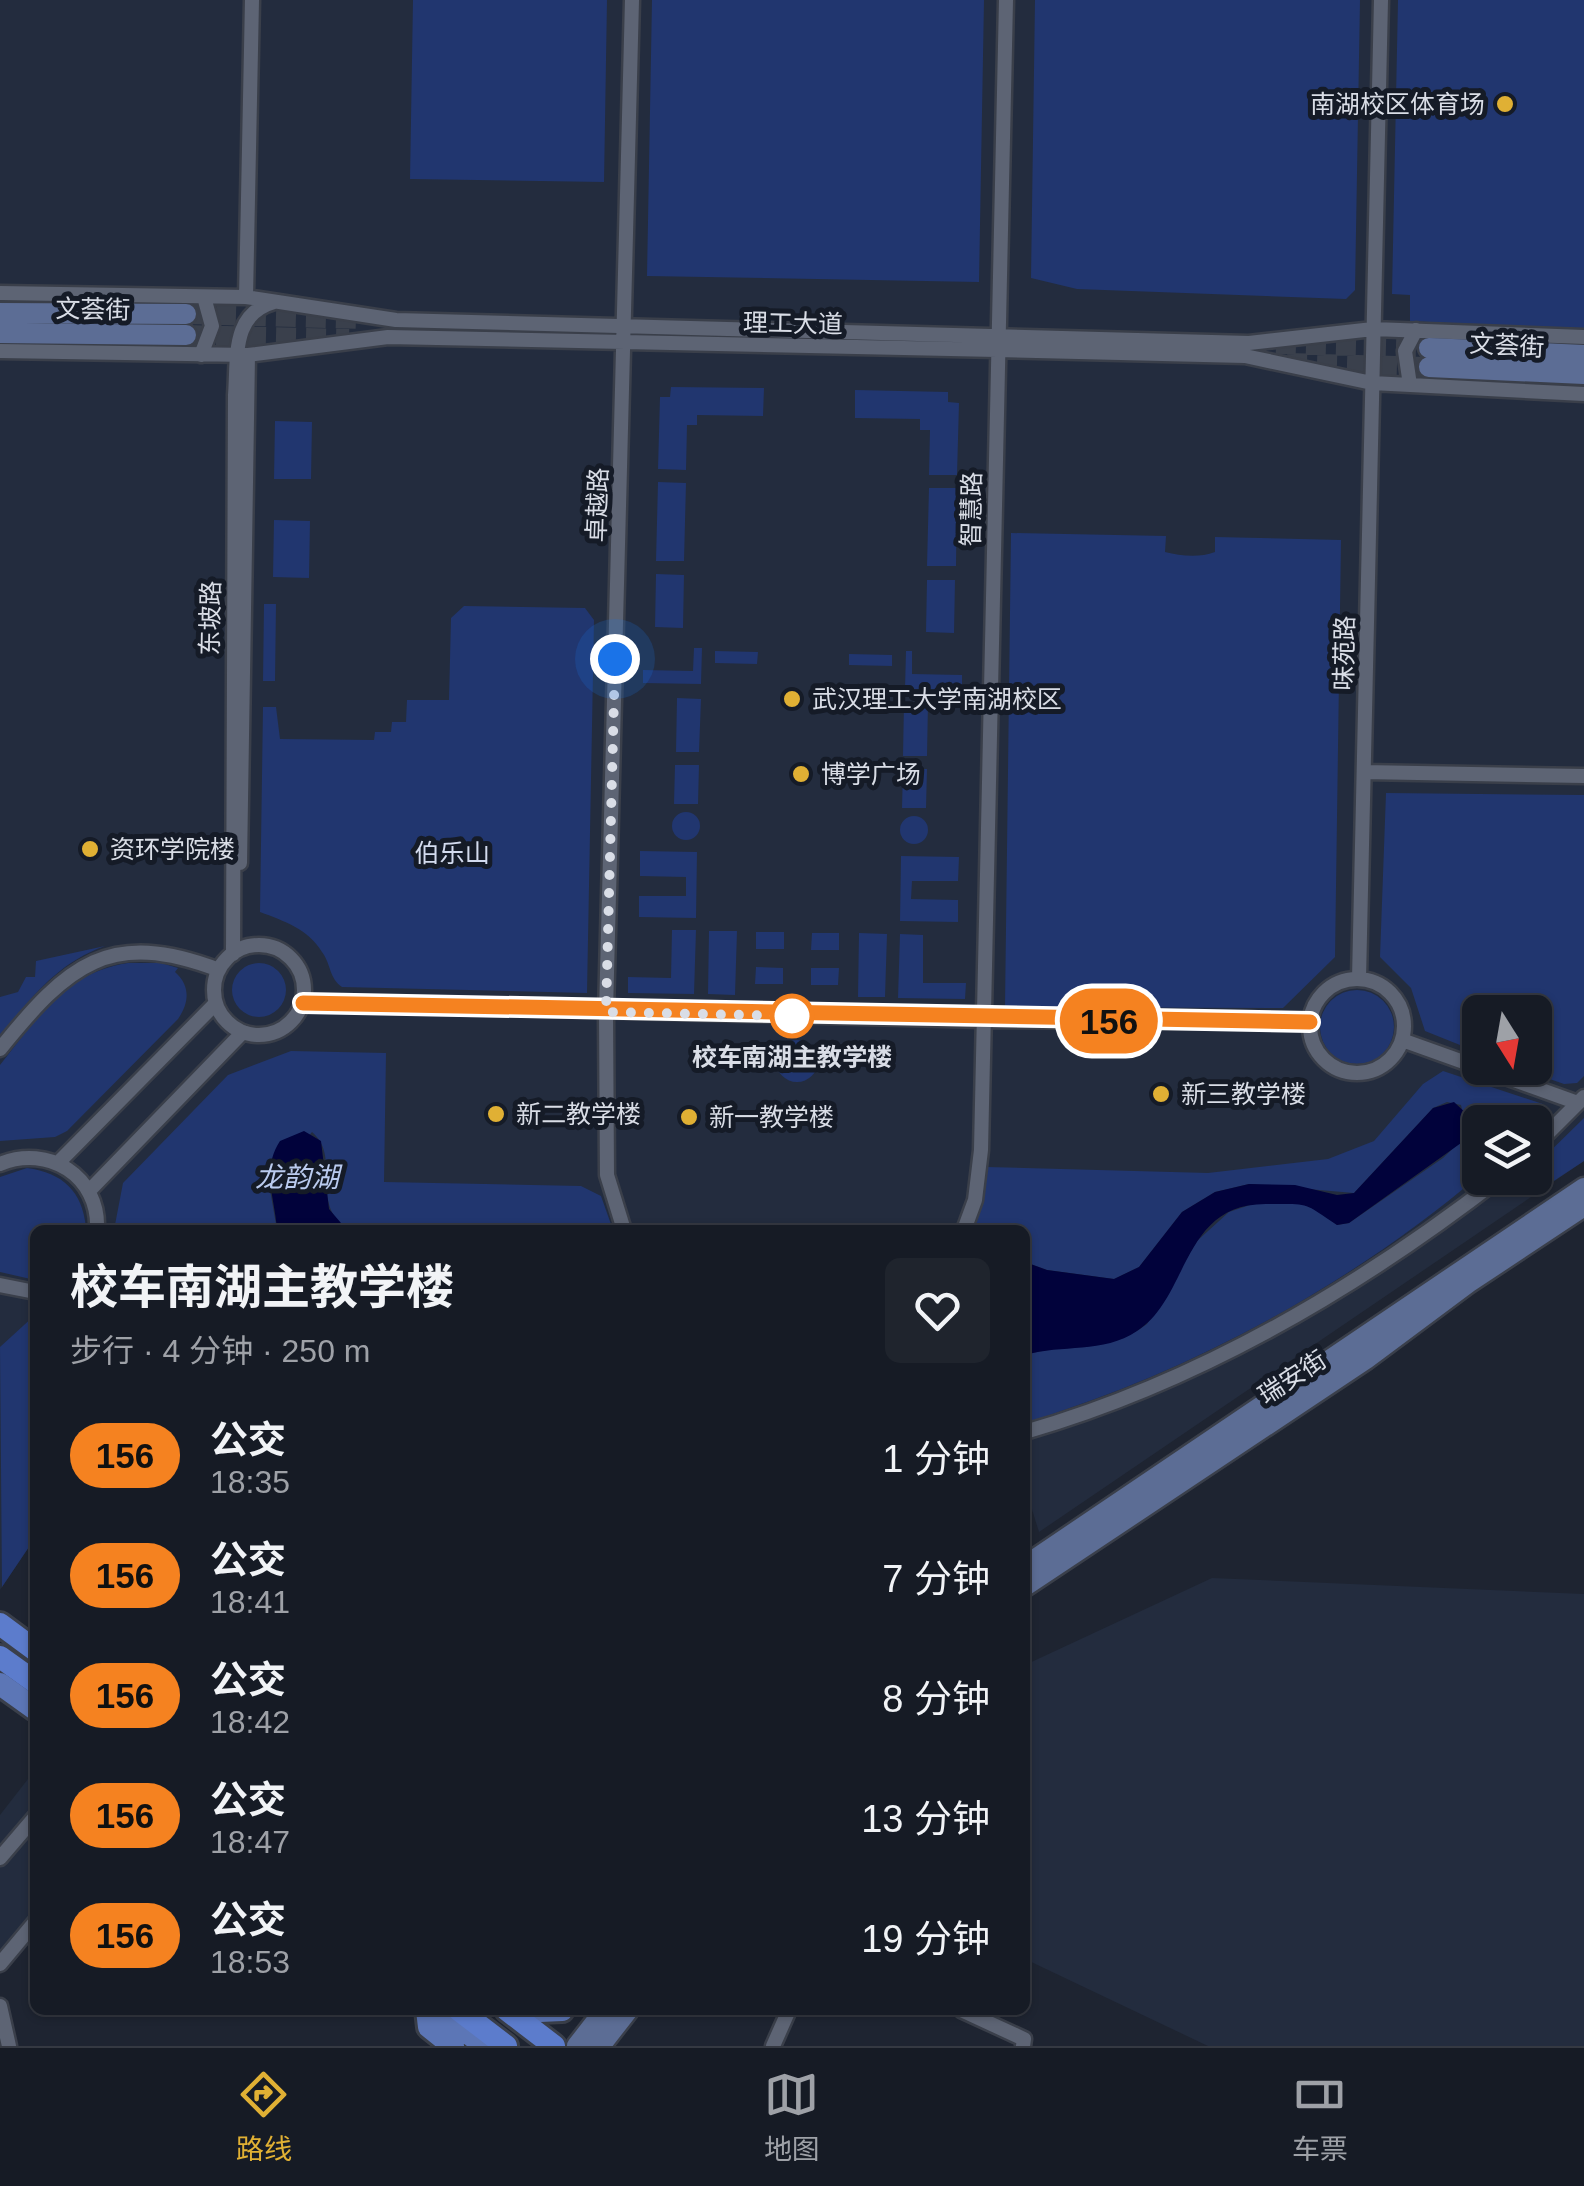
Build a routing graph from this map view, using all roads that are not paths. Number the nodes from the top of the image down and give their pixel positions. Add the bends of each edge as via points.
1 (252, 0) edge
2 (632, 0) edge
3 (1006, 0) edge
4 (1381, 0) edge
5 (0, 294) edge
6 (204, 296) junction
7 (246, 297) junction
8 (274, 302) junction
9 (0, 313) edge
10 (626, 326) junction
11 (1374, 329) junction
12 (1416, 330) junction
13 (0, 333) edge
14 (998, 333) junction
15 (1584, 337) edge
16 (625, 342) junction
17 (997, 350) junction
18 (0, 351) edge
19 (201, 355) junction
20 (243, 355) junction
21 (1584, 355) edge
22 (1584, 374) edge
23 (1372, 383) junction
24 (1410, 385) junction
25 (1584, 394) edge
26 (1364, 772) junction
27 (1584, 776) edge
28 (238, 952) junction
29 (219, 970) junction
30 (1359, 979) junction
31 (216, 1002) junction
32 (303, 1003) junction
33 (606, 1012) junction
34 (984, 1020) junction
35 (1310, 1022) junction
36 (243, 1032) junction
37 (1402, 1040) junction
38 (0, 1049) edge
39 (1581, 1100) edge
40 (1552, 1129) edge
41 (58, 1163) junction
42 (0, 1164) edge
43 (1584, 1188) edge
44 (89, 1191) junction
45 (1476, 1195) edge
46 (1584, 1206) edge
47 (96, 1225) edge
48 (622, 1225) edge
49 (965, 1225) edge
50 (3, 1292) edge
51 (30, 1292) edge
52 (1030, 1430) edge
53 (1030, 1563) edge
54 (1030, 1583) edge
55 (0, 1628) edge
56 (30, 1650) edge
57 (0, 1656) edge
58 (30, 1678) edge
59 (0, 1684) edge
60 (30, 1705) edge
61 (30, 1822) edge
62 (0, 1858) edge
63 (30, 1928) edge
64 (0, 1964) edge
65 (0, 2006) edge
66 (427, 2015) edge
67 (445, 2015) edge
68 (466, 2015) edge
69 (518, 2015) edge
70 (601, 2015) edge
71 (624, 2015) edge
72 (787, 2015) edge
73 (972, 2015) edge
74 (9, 2046) edge
75 (454, 2046) edge
76 (486, 2046) edge
77 (506, 2046) edge
78 (555, 2046) edge
79 (578, 2046) edge
80 (600, 2046) edge
81 (773, 2046) edge
82 (1023, 2046) edge

1 - 7 street
2 - 10 street, 卓越路
3 - 14 street, 智慧路
4 - 11 street, 味苑路
5 - 6 street, 理工大道
6 - 7 street, 理工大道
6 - 19 street via 212,326
7 - 8 street, 理工大道
8 - 10 street, 理工大道 via 396,320
8 - 20 street, 东坡路 via 246,316
9 - 13 main road, 文荟街 via 186,324
10 - 14 street, 理工大道
10 - 16 street, 卓越路
11 - 12 street, 理工大道
11 - 14 street, 理工大道 via 1250,343
11 - 23 street, 味苑路
12 - 15 street, 理工大道
12 - 24 street via 1404,351
14 - 17 street, 智慧路
16 - 17 street, 理工大道
16 - 20 street, 理工大道 via 388,337
16 - 33 street, 卓越路
17 - 23 street, 理工大道 via 1245,356
17 - 34 street, 智慧路
18 - 19 street, 理工大道
19 - 20 street, 理工大道
20 - 28 street, 东坡路
21 - 22 main road, 文荟街 via 1429,357
23 - 24 street, 理工大道
23 - 26 street, 味苑路
24 - 25 street, 理工大道
26 - 27 street
26 - 30 street, 味苑路
28 - 29 street
28 - 32 street via 270,946 286,954 302,976
29 - 31 street
29 - 38 street via 143,950 102,957 74,970 42,998
30 - 35 street via 1323,994
30 - 37 street via 1393,996 1403,1017
31 - 36 street via 223,1018
31 - 41 street
32 - 33 street
32 - 36 street via 280,1031
33 - 34 street
33 - 48 street, 卓越路 via 607,1176
34 - 35 street
34 - 49 street, 智慧路 via 979,1173
35 - 37 street via 1317,1050 1348,1072 1377,1068
36 - 44 street
37 - 39 street
39 - 40 street
41 - 42 street via 28,1157
41 - 44 street
43 - 53 main road, 瑞安街
44 - 47 street
45 - 52 street via 1356,1279 1223,1355
46 - 54 main road, 瑞安街
50 - 51 street
55 - 56 highway
57 - 58 highway
59 - 60 main road
61 - 62 street
63 - 64 street
65 - 74 street
66 - 75 main road via 429,2027
67 - 76 main road
68 - 77 highway
69 - 78 highway
70 - 79 main road
71 - 80 main road
72 - 81 street
73 - 82 street via 1024,2039

